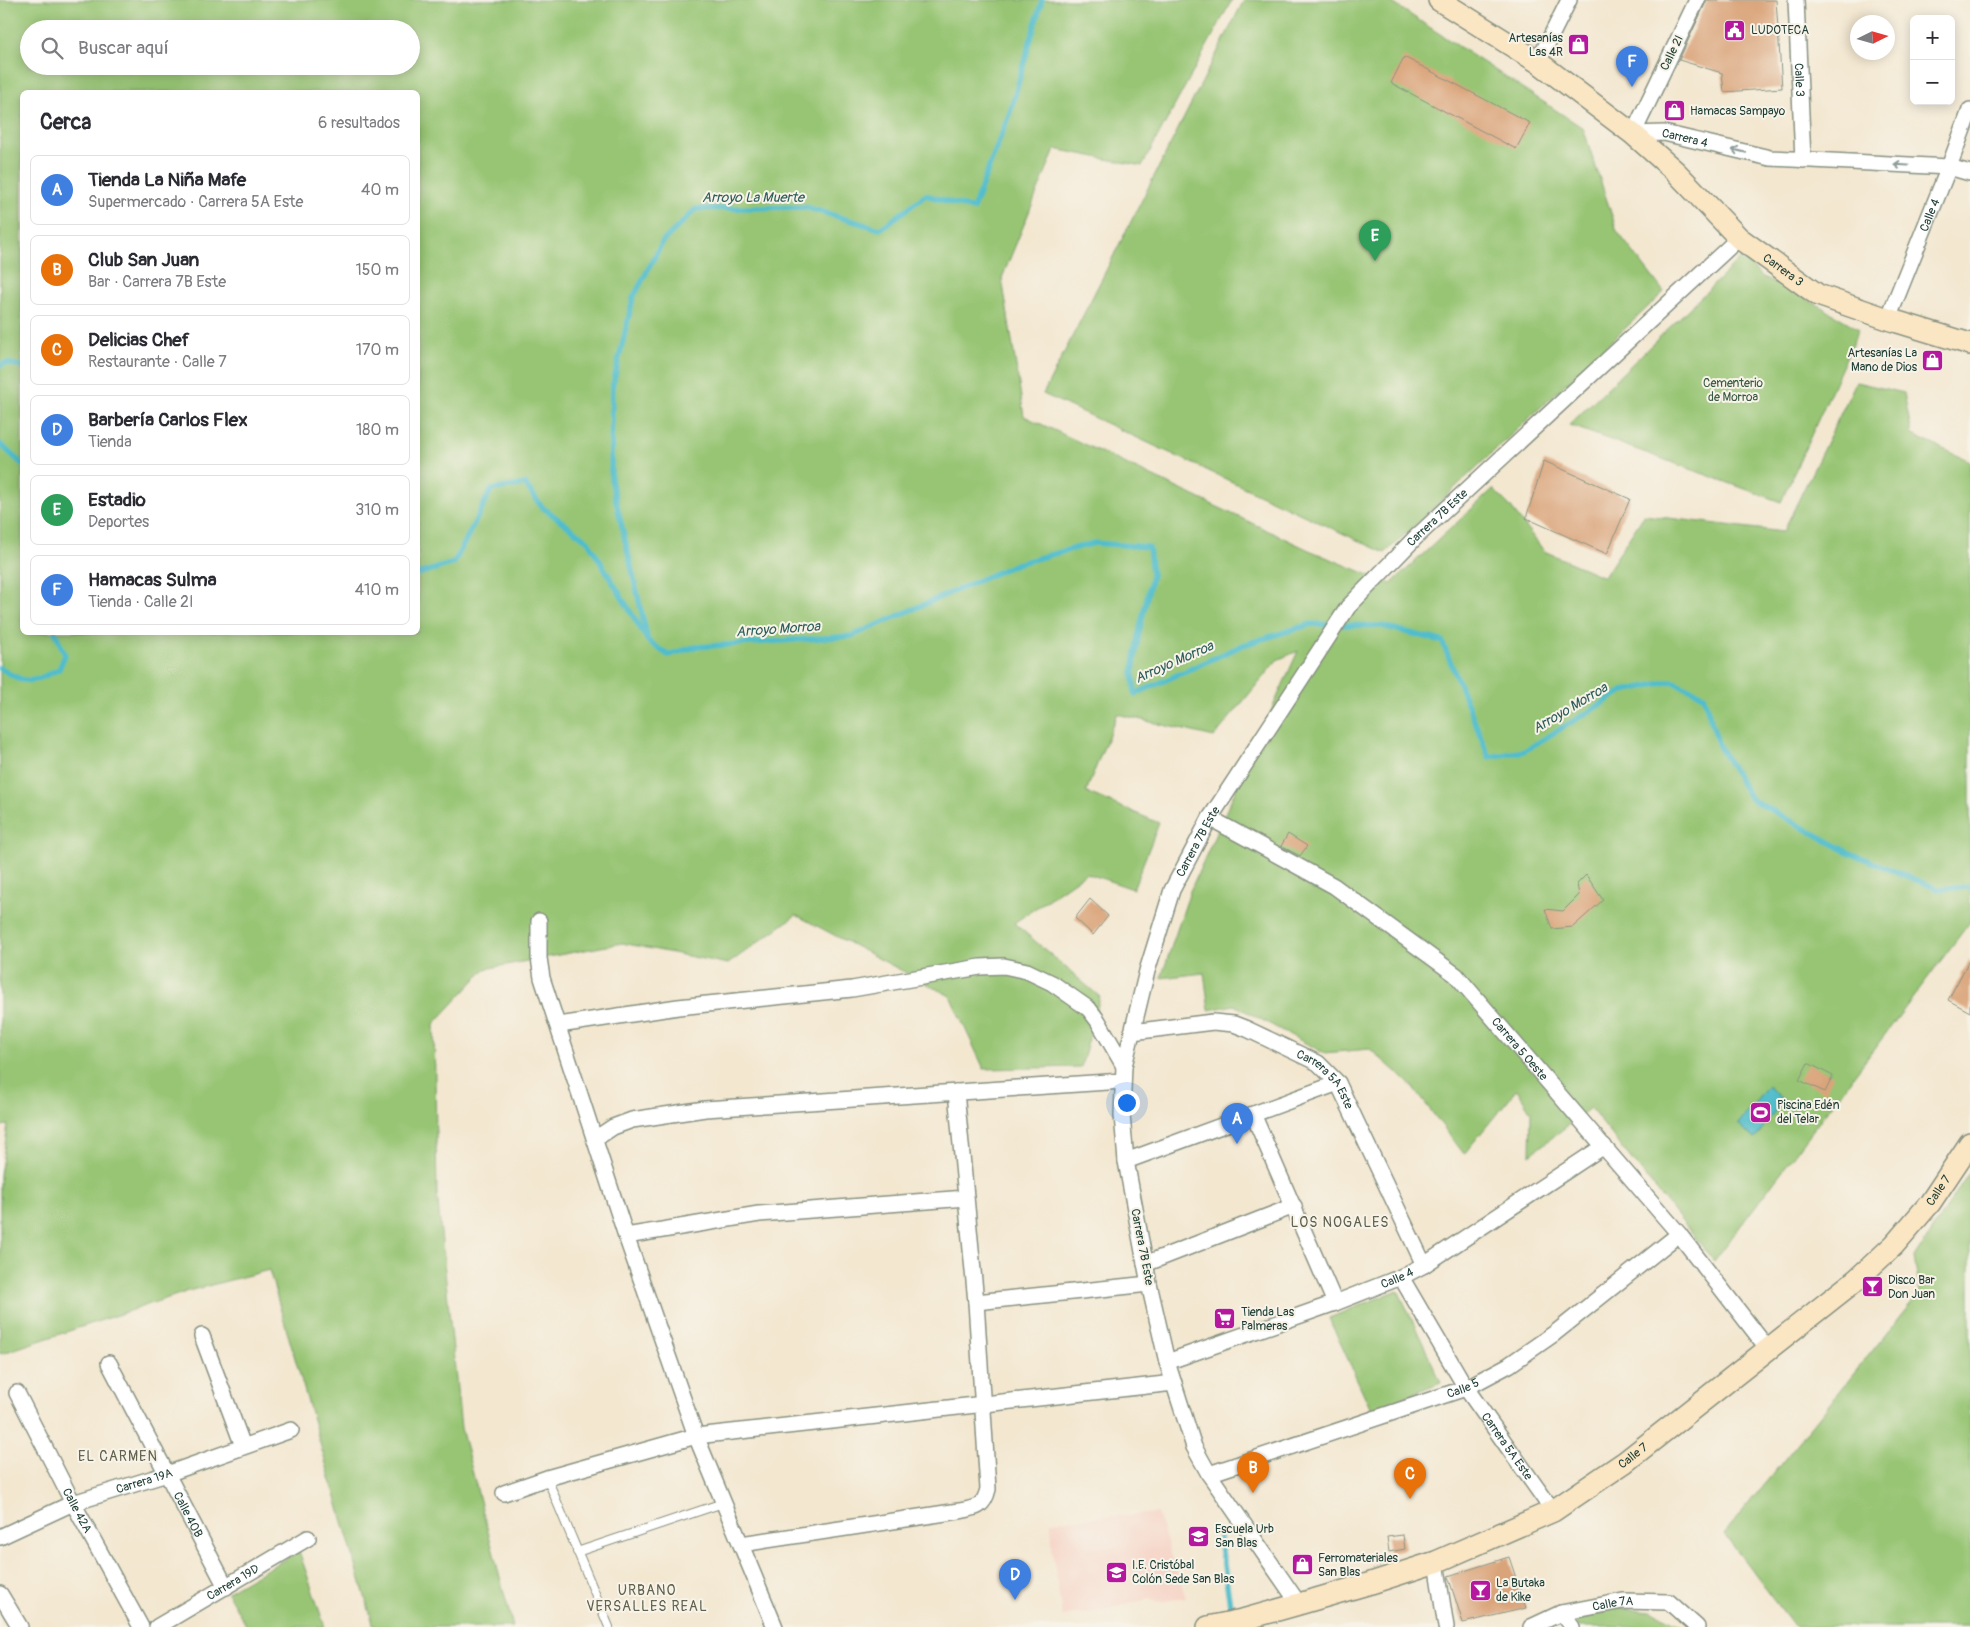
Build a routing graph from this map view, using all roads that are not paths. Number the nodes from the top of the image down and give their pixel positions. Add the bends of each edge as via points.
1 (1440, 0) edge
2 (1568, 0) edge
3 (1698, 0) edge
4 (1796, 0) edge
5 (1538, 62) junction
6 (1970, 110) edge
7 (1633, 134) junction
8 (1803, 160) junction
9 (1949, 167) junction
10 (1970, 172) edge
11 (1739, 238) junction
12 (1888, 319) junction
13 (1970, 344) edge
14 (1210, 818) junction
15 (539, 921) dead end
16 (559, 1025) junction
17 (1132, 1032) junction
18 (1123, 1074) junction
19 (1338, 1083) junction
20 (956, 1092) junction
21 (1253, 1114) junction
22 (595, 1139) junction
23 (1970, 1143) edge
24 (1604, 1146) junction
25 (1126, 1161) junction
26 (966, 1198) junction
27 (1294, 1206) junction
28 (1680, 1234) junction
29 (626, 1236) junction
30 (1146, 1264) junction
31 (1424, 1265) junction
32 (1401, 1277) junction
33 (1149, 1284) junction
34 (976, 1302) junction
35 (1334, 1302) junction
36 (202, 1336) dead end
37 (1768, 1349) junction
38 (1167, 1362) junction
39 (108, 1363) dead end
40 (1174, 1383) junction
41 (1466, 1388) junction
42 (17, 1392) dead end
43 (982, 1403) junction
44 (291, 1430) dead end
45 (696, 1436) junction
46 (244, 1446) junction
47 (167, 1474) junction
48 (1209, 1474) junction
49 (547, 1478) junction
50 (504, 1493) dead end
51 (73, 1503) junction
52 (723, 1503) junction
53 (1553, 1511) junction
54 (0, 1537) edge
55 (308, 1538) dead end
56 (741, 1544) junction
57 (577, 1552) junction
58 (1436, 1562) junction
59 (226, 1587) junction
60 (0, 1594) edge
61 (1299, 1604) junction
62 (1561, 1613) junction
63 (1225, 1624) edge
64 (20, 1627) edge
65 (141, 1627) edge
66 (157, 1627) edge
67 (609, 1627) edge
68 (775, 1627) edge
69 (1446, 1627) edge
70 (1531, 1627) edge
71 (1572, 1627) edge
72 (1697, 1627) edge

1 - 5 street
2 - 5 street
3 - 7 street, Calle 2I
4 - 8 street, Calle 3
5 - 7 street
6 - 9 street, Calle 4
8 -> 7 street, Carrera 4 via 1770,158 1664,133
7 - 11 street, Carrera 3 via 1676,172
9 -> 8 street, Carrera 4
9 - 10 street, Carrera 4
9 - 12 street, Calle 4
11 - 12 street, Carrera 3 via 1818,294
11 - 14 street, Carrera 7B Este via 1415,538 1348,606
12 - 13 street, Carrera 3
14 - 17 street, Carrera 7B Este via 1172,890
14 - 24 street, Carrera 5 Oeste via 1334,886 1456,975
15 - 16 street via 542,978
16 - 18 street via 678,1007 852,989 980,966 1004,966 1027,971 1052,983 1089,1008
16 - 22 street
17 - 18 street, Carrera 7B Este
17 - 19 street, Carrera 5A Este via 1213,1022 1234,1024 1318,1063
18 - 20 street
18 - 25 street, Carrera 7B Este
19 - 21 street
19 - 31 street, Carrera 5A Este
20 - 22 street via 687,1111 632,1120
20 - 26 street
21 - 25 street
21 - 27 street
22 - 29 street
23 - 37 street, Calle 7 via 1930,1203 1894,1245 1856,1280
24 - 28 street, Carrera 5 Oeste
24 - 31 street, Calle 4
25 - 30 street, Carrera 7B Este
26 - 29 street via 759,1214
26 - 34 street
27 - 30 street
27 - 35 street
28 - 37 street, Carrera 5 Oeste
28 - 41 street, Calle 5 via 1555,1333 1509,1365
29 - 45 street
30 - 33 street, Carrera 7B Este
31 - 32 street, Calle 4
32 - 35 street, Calle 4
32 - 41 street, Carrera 5A Este
33 - 34 street
33 - 38 street, Carrera 7B Este
34 - 43 street
35 - 38 street, Calle 4
36 - 46 street
37 - 53 street, Calle 7 via 1626,1462
38 - 40 street, Carrera 7B Este
39 - 47 street, Calle 40B
40 - 43 street
40 - 48 street, Carrera 7B Este via 1194,1448
41 - 48 street, Calle 5
41 - 53 street, Carrera 5A Este
42 - 51 street, Calle 42A
43 - 45 street
43 - 56 street via 988,1489 982,1504 959,1511
44 - 46 street, Carrera 19A
45 - 49 street
45 - 52 street
46 - 47 street, Carrera 19A
47 - 51 street, Carrera 19A
47 - 59 street, Calle 40B
48 - 61 street, Carrera 7B Este
49 - 50 street
49 - 57 lane
51 - 54 street, Carrera 19A
51 - 65 street, Calle 42A
52 - 56 street
52 - 57 lane
53 - 58 street, Calle 7
55 - 59 street, Carrera 19D
56 - 68 street
57 - 67 lane
58 - 61 street, Calle 7
58 - 69 street
59 - 66 street, Carrera 19D
60 - 64 street
61 - 63 street, Calle 7
62 - 70 street, Calle 7A
62 - 71 street
62 - 72 street, Calle 7A via 1623,1601 1669,1602

